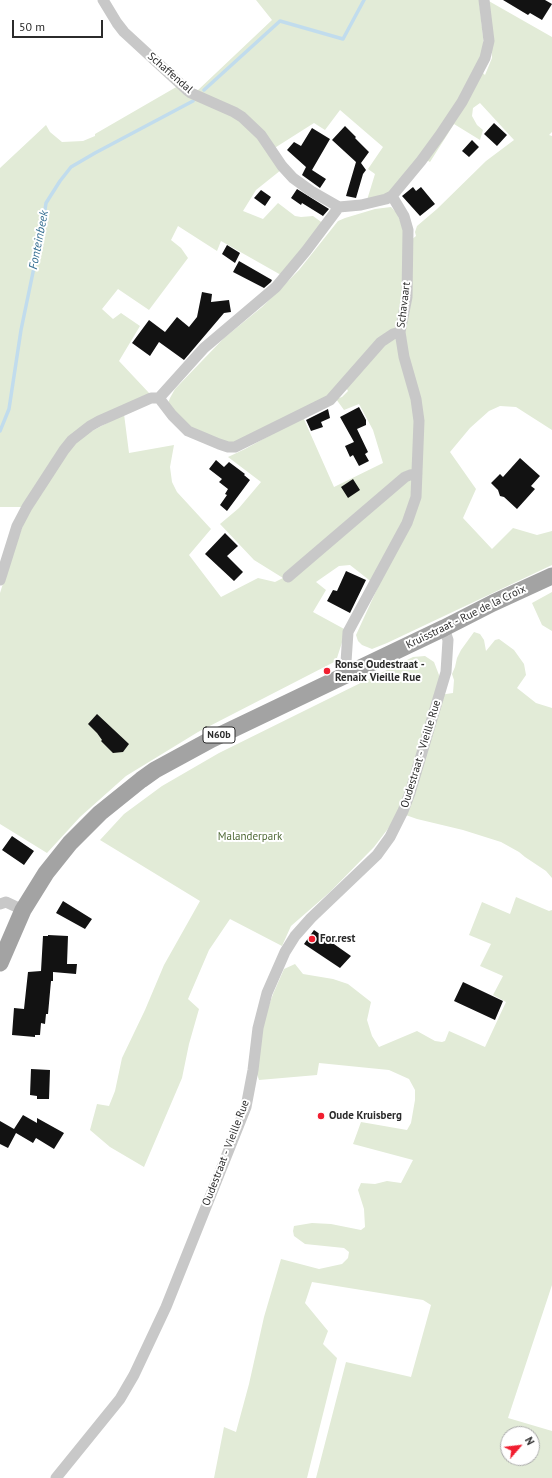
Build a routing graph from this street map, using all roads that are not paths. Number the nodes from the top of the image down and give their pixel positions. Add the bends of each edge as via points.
1 (103, 0) edge
2 (484, 0) edge
3 (392, 196) junction
4 (339, 207) junction
5 (400, 332) junction
6 (159, 398) junction
7 (417, 474) junction
8 (552, 576) edge
9 (288, 577) dead end
10 (0, 580) edge
11 (444, 628) junction
12 (348, 673) junction
13 (0, 904) edge
14 (23, 910) junction
15 (0, 963) edge
16 (56, 1478) edge

1 - 4 street, Schaffendal via 124,32 187,90 242,117 261,135 293,178
2 - 3 street via 489,41 482,66 440,135
3 - 4 street via 361,205
3 - 5 street, Schavaart via 404,216 408,230 407,298
4 - 6 street via 276,287 204,348
5 - 6 street via 382,342 330,400 234,447 219,444 188,431
5 - 7 street, Schavaart via 419,421
6 - 10 street via 151,398 99,421 72,440 17,526
7 - 9 street via 405,477
7 - 12 street, Schavaart via 416,497 407,523 348,632
8 - 11 main road, Kruisstraat - Rue de la Croix / N60b
11 - 12 main road, Kruisstraat - Rue de la Croix / N60b
11 - 16 street, Oudestraat - Vieille Rue via 448,640 446,672 403,812 377,855 311,918 295,936 286,952 267,993 258,1028 246,1107 166,1307 120,1399
12 - 14 main road, Kruisstraat - Rue de la Croix / N60b via 212,739 141,780 100,813 70,843 46,873
13 - 14 street via 6,902
14 - 15 main road, Kruisstraat - Rue de la Croix / N60b

